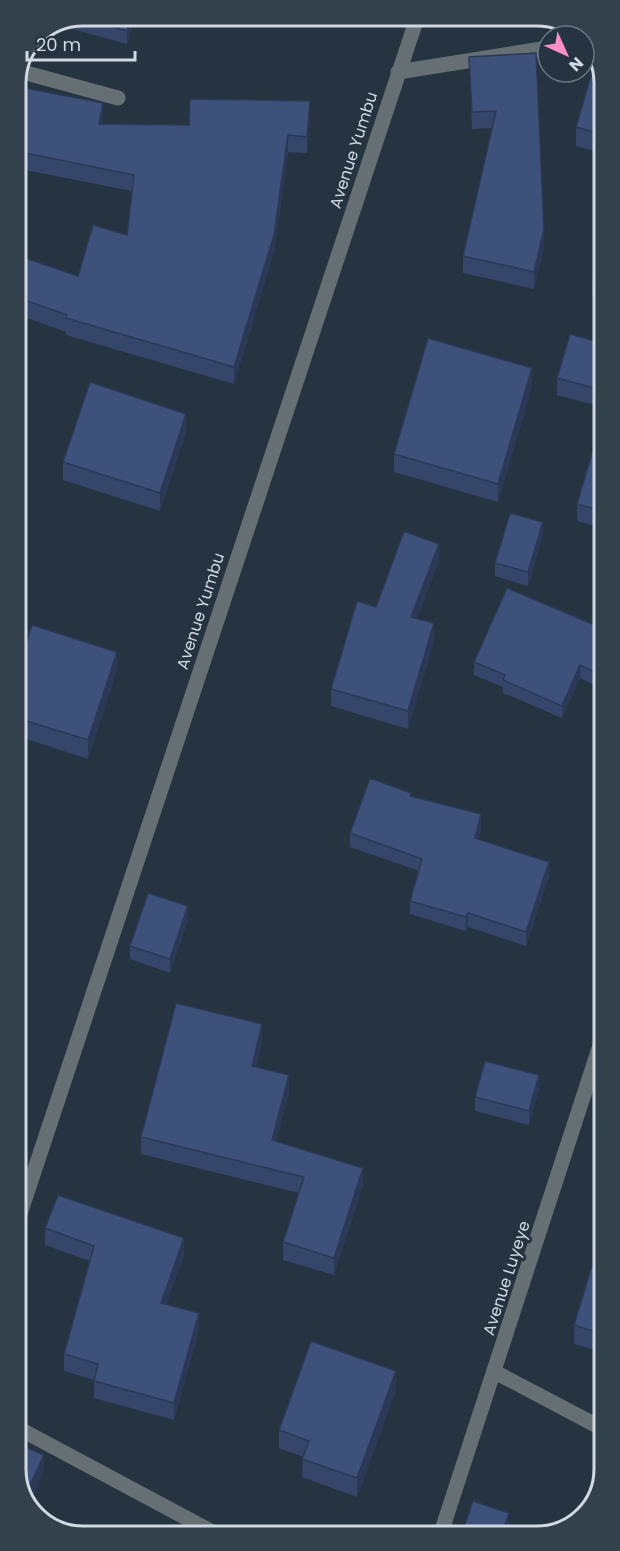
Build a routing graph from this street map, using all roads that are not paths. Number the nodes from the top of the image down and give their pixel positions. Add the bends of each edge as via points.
1 (414, 26) edge
2 (536, 50) edge
3 (398, 72) junction
4 (27, 73) edge
5 (118, 98) dead end
6 (594, 1064) edge
7 (26, 1196) edge
8 (495, 1371) junction
9 (594, 1424) edge
10 (26, 1432) edge
11 (200, 1525) edge
12 (443, 1526) edge

1 - 3 street, Avenue Yumbu
2 - 3 street
3 - 7 street, Avenue Yumbu
4 - 5 street
6 - 8 street, Avenue Luyeye
8 - 9 street
8 - 12 street, Avenue Luyeye
10 - 11 street

